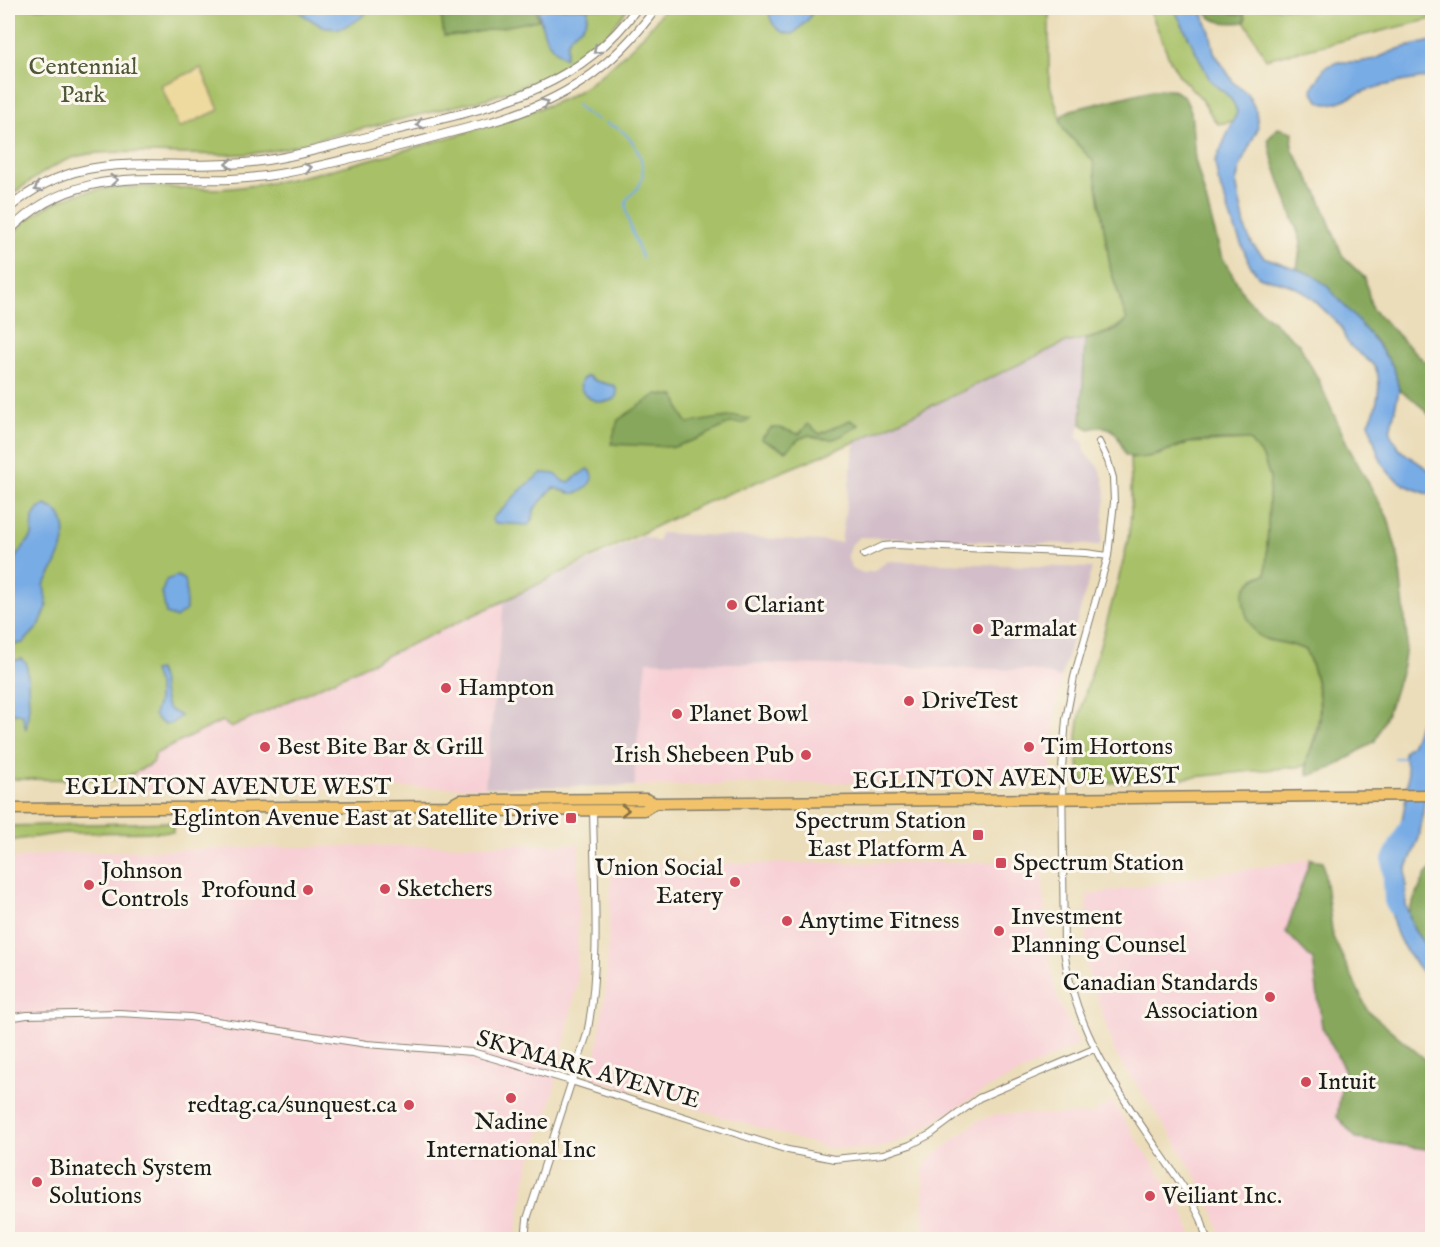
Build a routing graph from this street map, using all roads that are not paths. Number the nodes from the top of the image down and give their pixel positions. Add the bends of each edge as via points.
1 (637, 8) edge
2 (656, 8) edge
3 (8, 209) edge
4 (8, 232) edge
5 (1099, 442) dead end
6 (864, 555) dead end
7 (1108, 556) junction
8 (1432, 795) edge
9 (1063, 800) junction
10 (593, 805) junction
11 (8, 809) edge
12 (8, 1018) edge
13 (1094, 1049) junction
14 (571, 1081) junction
15 (525, 1239) edge
16 (1207, 1239) edge

1 -> 3 street via 594,54 561,77 520,97 276,159 90,168 57,178
4 -> 2 street via 40,204 81,186 105,181 237,180 276,175 525,112 583,82 601,68 634,37
5 - 7 street via 1113,478
6 - 7 street via 895,545
7 - 9 street via 1067,710
8 - 9 main road, EGLINTON AVENUE WEST
9 - 10 main road, EGLINTON AVENUE WEST via 646,799
9 - 13 street via 1065,960 1074,999
10 - 11 main road, EGLINTON AVENUE WEST via 461,811 449,806
10 - 14 street via 592,1007
12 - 14 street, SKYMARK AVENUE via 119,1013 190,1017 367,1044 472,1052
13 - 14 street, SKYMARK AVENUE via 979,1098 910,1144 883,1154 847,1159 788,1150
13 - 16 street via 1188,1194
14 - 15 street

